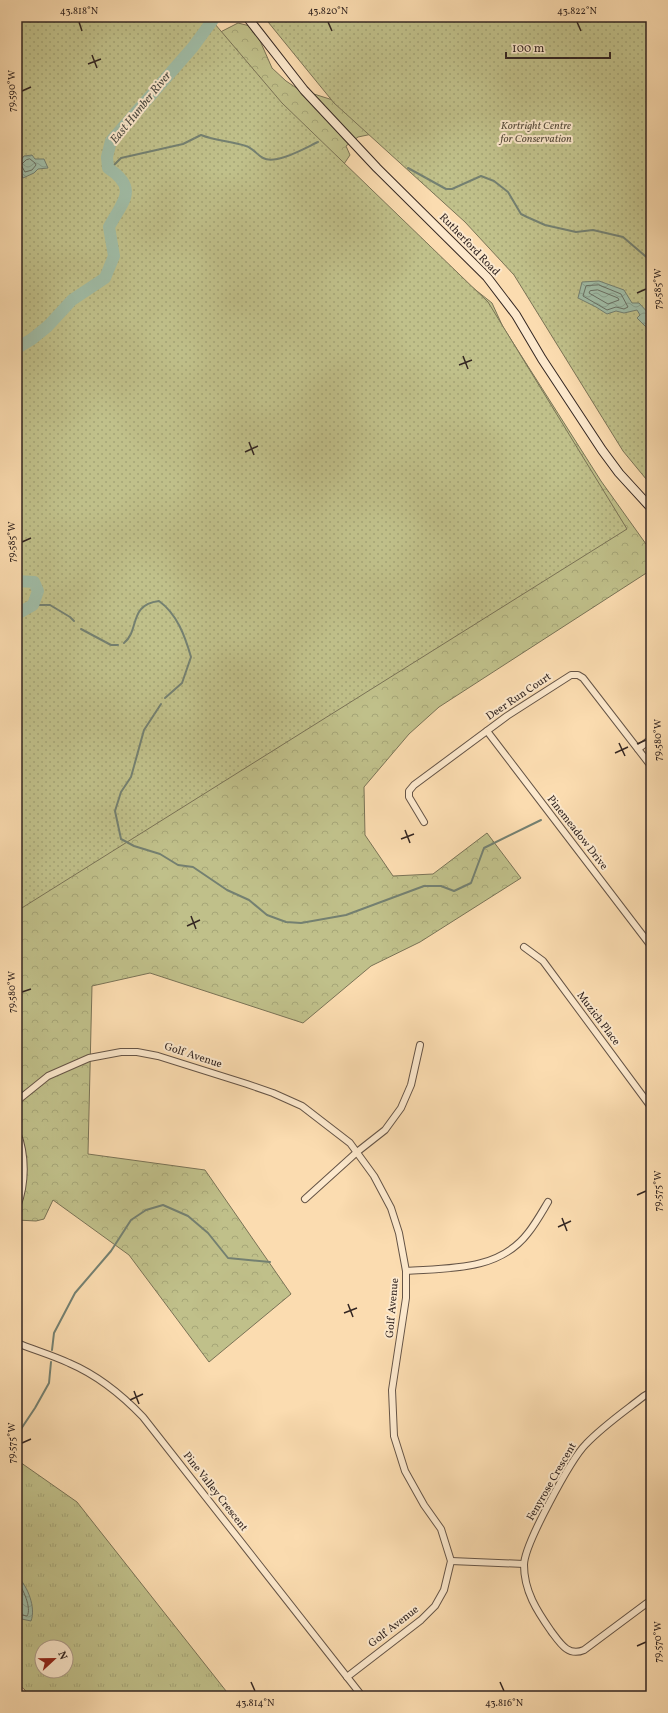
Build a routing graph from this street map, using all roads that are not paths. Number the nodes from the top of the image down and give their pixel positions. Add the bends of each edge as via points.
1 (247, 17) edge
2 (651, 508) edge
3 (487, 732) junction
4 (651, 739) edge
5 (638, 749) junction
6 (651, 766) edge
7 (424, 822) dead end
8 (651, 946) edge
9 (524, 947) dead end
10 (420, 1045) dead end
11 (17, 1100) edge
12 (651, 1107) edge
13 (17, 1132) edge
14 (357, 1152) junction
15 (305, 1199) dead end
16 (548, 1202) dead end
17 (17, 1206) edge
18 (406, 1271) junction
19 (17, 1343) edge
20 (651, 1392) edge
21 (452, 1561) junction
22 (524, 1564) junction
23 (651, 1600) edge
24 (348, 1677) junction
25 (362, 1696) edge

1 - 2 main road, Rutherford Road via 304,90 377,168 487,277 516,315 602,450
3 - 5 street, Deer Run Court via 566,677 578,674
3 - 7 street, Deer Run Court via 409,791 409,797
3 - 8 street, Pinemeadow Drive
4 - 5 street
5 - 6 street, Deer Run Court
9 - 12 street, Muzich Place via 543,961
10 - 14 street via 411,1085 401,1108 385,1130
11 - 14 street, Golf Avenue via 48,1076 68,1066 89,1058 137,1052 191,1065 273,1093 302,1106
13 - 17 street via 22,1146 24,1170
14 - 15 street
14 - 18 street, Golf Avenue via 374,1176 391,1208
16 - 18 street via 528,1233 516,1246 494,1260 473,1266
18 - 21 street, Golf Avenue via 406,1298 392,1390 394,1436 405,1471 424,1505 442,1529
19 - 24 street, Pine Valley Crescent via 68,1362 88,1373 127,1401 143,1417
20 - 22 street, Fenyrose Crescent via 602,1430 579,1452 530,1541
21 - 22 street
21 - 24 street, Golf Avenue via 444,1590 434,1606 421,1620
22 - 23 street, Fenyrose Crescent via 532,1602 559,1642 577,1653
24 - 25 street, Pine Valley Crescent

